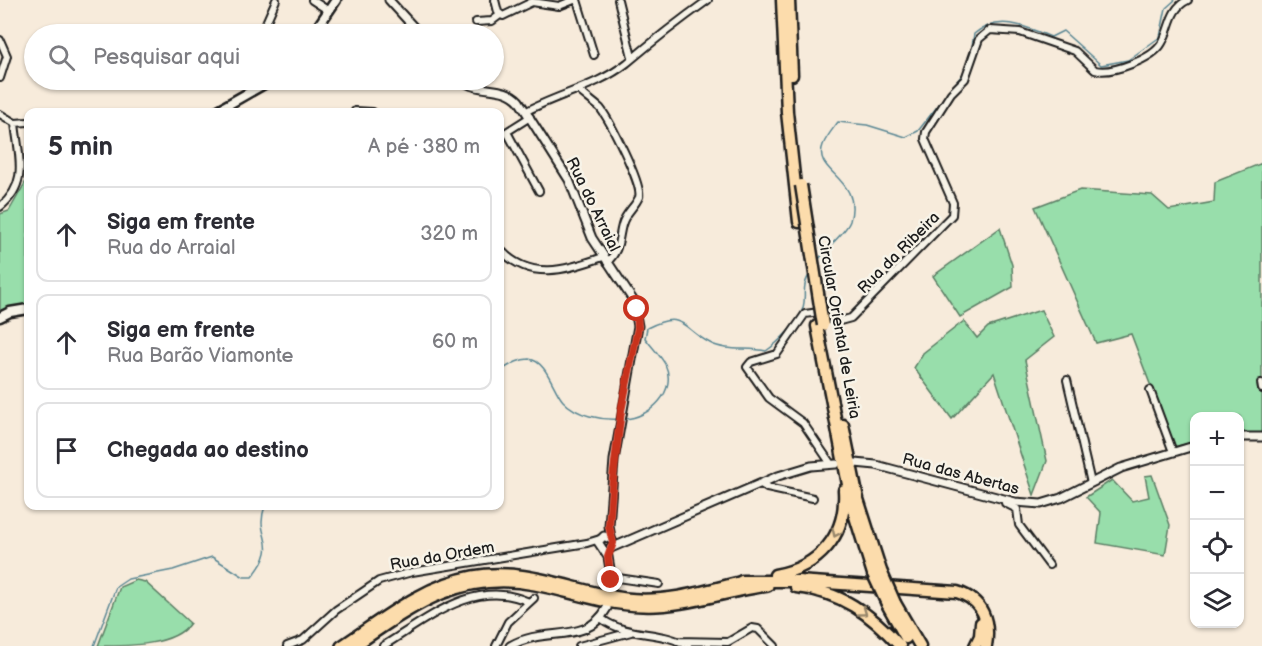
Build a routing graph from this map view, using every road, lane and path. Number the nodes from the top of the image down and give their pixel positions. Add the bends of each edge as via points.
1 (276, 0) edge
2 (312, 0) edge
3 (336, 0) edge
4 (389, 0) edge
5 (495, 0) edge
6 (576, 0) edge
7 (618, 0) edge
8 (782, 0) edge
9 (789, 0) edge
10 (1188, 0) edge
11 (704, 1) edge
12 (329, 11) junction
13 (500, 15) junction
14 (476, 22) dead end
15 (265, 24) edge
16 (320, 24) edge
17 (411, 24) edge
18 (0, 40) edge
19 (594, 55) dead end
20 (632, 57) junction
21 (0, 78) edge
22 (254, 90) edge
23 (488, 90) edge
24 (578, 90) junction
25 (222, 108) edge
26 (0, 114) edge
27 (528, 114) junction
28 (24, 122) edge
29 (15, 123) junction
30 (507, 132) junction
31 (504, 134) edge
32 (797, 186) junction
33 (539, 191) dead end
34 (0, 207) edge
35 (504, 253) edge
36 (605, 259) junction
37 (24, 310) edge
38 (0, 317) edge
39 (820, 325) junction
40 (1067, 380) dead end
41 (1150, 390) dead end
42 (1262, 436) edge
43 (1244, 437) edge
44 (1190, 447) edge
45 (1173, 452) junction
46 (836, 461) junction
47 (855, 463) dead end
48 (1091, 483) junction
49 (761, 484) junction
50 (813, 498) dead end
51 (1005, 499) junction
52 (609, 526) junction
53 (601, 538) junction
54 (587, 543) junction
55 (608, 545) junction
56 (1049, 565) dead end
57 (877, 573) junction
58 (611, 578) junction
59 (742, 581) junction
60 (659, 584) dead end
61 (768, 586) junction
62 (610, 590) dead end
63 (891, 603) junction
64 (607, 608) dead end
65 (902, 617) junction
66 (602, 619) junction
67 (632, 632) junction
68 (678, 641) junction
69 (287, 646) edge
70 (341, 646) edge
71 (355, 646) edge
72 (383, 646) edge
73 (496, 646) edge
74 (510, 646) edge
75 (579, 646) edge
76 (688, 646) edge
77 (775, 646) edge
78 (900, 646) edge
79 (911, 646) edge
80 (920, 646) edge
81 (926, 646) edge
82 (975, 646) edge
83 (986, 646) edge

1 - 15 street
2 - 12 street
3 - 12 main road
4 - 17 street
5 - 13 street
6 - 13 street via 552,7 532,2
6 - 19 street
7 - 20 street
8 - 32 highway, Circular Oriental de Leiria via 786,91
9 - 32 highway, Circular Oriental de Leiria
10 - 46 street, Rua da Ribeira via 1170,19 1158,49 1115,70 1095,70 1075,51 1020,32 990,30 979,39 969,73 926,132 925,139 953,203 952,215 851,318 840,321 826,311 805,314 777,354 752,362 747,368 769,398 803,423
11 - 20 street
12 - 16 main road
13 - 14 street via 492,21
18 - 21 street via 7,56
20 - 24 street
22 - 25 main road
23 - 27 street, Rua do Arraial via 513,95
24 - 27 street via 548,100
24 - 36 street via 608,120 639,188 639,196 625,214 618,250
26 - 29 street
27 - 30 street
27 - 36 street, Rua do Arraial via 569,180 588,230
28 - 29 street
29 - 34 street via 21,169 14,190
30 - 31 street
30 - 33 street
32 - 39 highway, Circular Oriental de Leiria, bridge
35 - 36 street via 517,265 536,269
36 - 52 street, Rua do Arraial via 633,300 638,318 619,423
37 - 38 main road
39 - 46 highway, Circular Oriental de Leiria
39 - 57 highway, Circular Oriental de Leiria
40 - 48 street
41 - 45 street
42 - 43 street
44 - 45 street, Rua das Abertas
45 - 48 street, Rua das Abertas via 1121,468
46 - 49 street
46 - 57 highway, Circular Oriental de Leiria
46 -> 59 highway via 844,510 830,544 800,569
47 - 51 street, Rua das Abertas via 881,466
48 - 51 street, Rua das Abertas via 1049,502 1027,504
49 - 50 street
49 - 55 street via 622,543
51 - 56 street via 1005,503 1017,509 1019,525
52 - 53 street, Rua do Arraial
52 - 55 street, Rua do Arraial
53 - 54 street, Rua da Ordem
53 - 55 street
54 - 55 street, Rua da Ordem
54 - 69 street, Rua da Ordem via 379,581 361,590 303,640
55 - 58 street
57 - 63 highway, Circular Oriental de Leiria, bridge
58 - 60 street
58 - 62 street
59 - 70 highway via 668,598 641,599 534,576 471,576 421,594
59 - 83 highway via 808,581 957,592 974,600 984,614
61 - 71 highway via 674,605 650,606 604,602 534,585 481,583 431,597
61 -> 78 highway via 811,589 846,600 873,618
61 - 82 highway via 847,588 959,599 971,605 981,621
63 - 65 highway, Circular Oriental de Leiria
63 - 79 highway, Circular Oriental de Leiria
64 - 66 street
65 - 80 highway, Circular Oriental de Leiria
65 - 81 highway
66 - 67 street
66 - 74 street via 581,638 523,641
67 - 68 street
67 - 75 street
68 - 76 street
68 - 77 street via 728,642 752,628
72 - 73 street via 460,601 495,594 531,600 508,622

